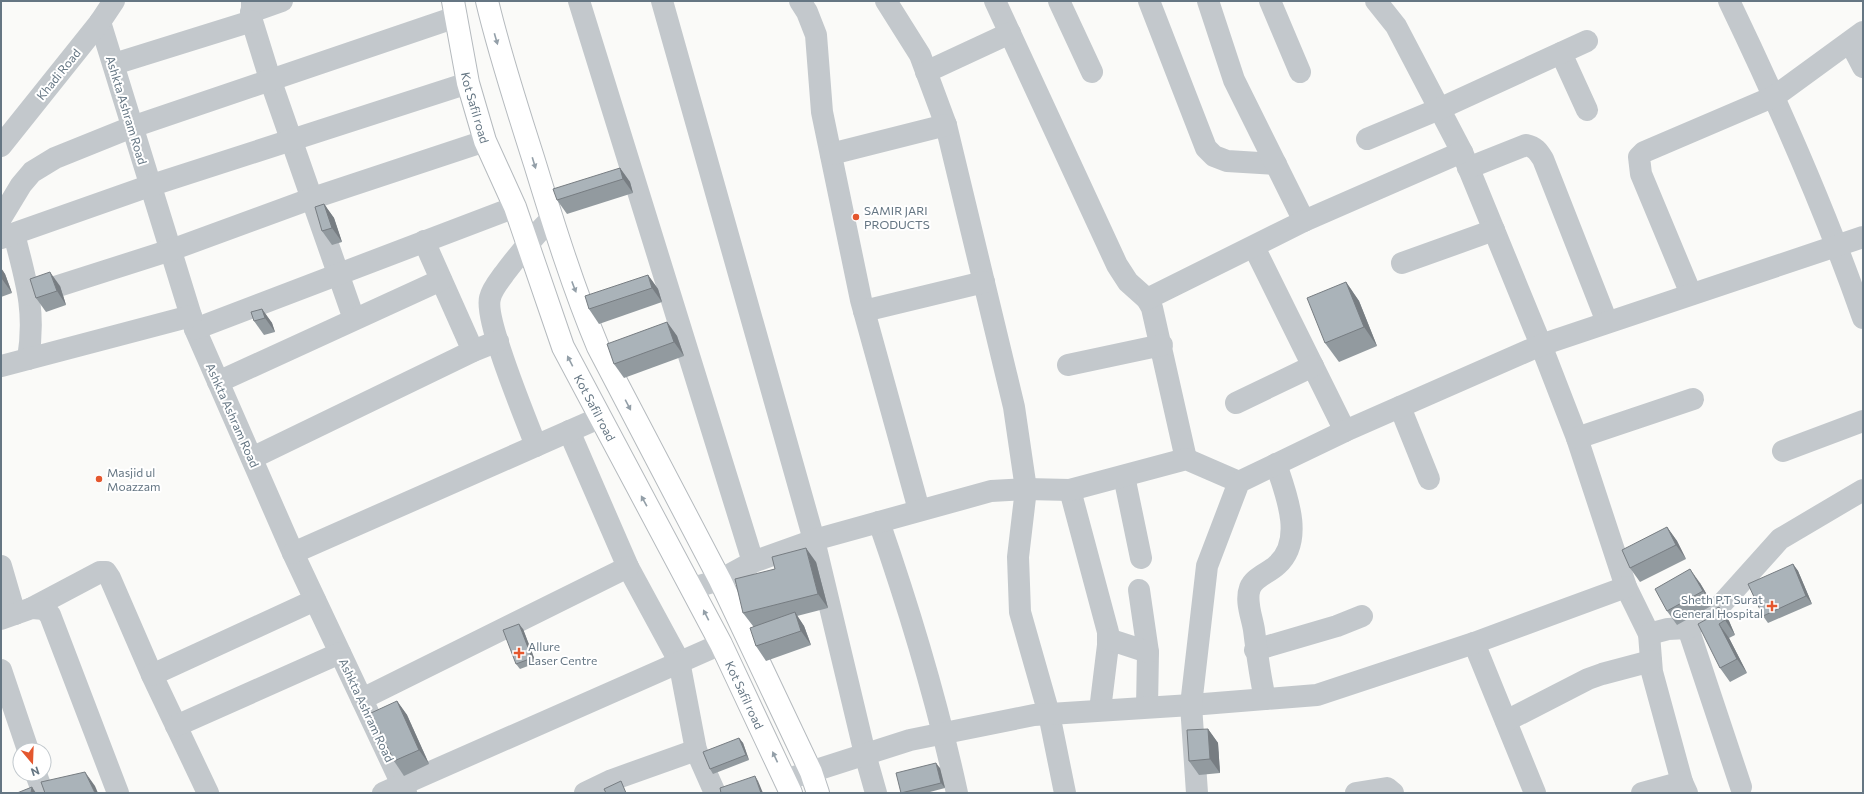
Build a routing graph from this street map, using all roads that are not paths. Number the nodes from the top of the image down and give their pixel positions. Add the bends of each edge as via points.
1 (114, 1) edge
2 (282, 1) edge
3 (487, 1) edge
4 (579, 1) edge
5 (662, 1) edge
6 (800, 1) edge
7 (886, 1) edge
8 (995, 1) edge
9 (1059, 1) edge
10 (1208, 1) edge
11 (1270, 1) edge
12 (1376, 1) edge
13 (1729, 1) edge
14 (1153, 2) edge
15 (455, 9) edge
16 (252, 12) edge
17 (100, 22) junction
18 (1010, 33) junction
19 (1856, 37) edge
20 (1587, 41) dead end
21 (1561, 53) junction
22 (114, 64) junction
23 (1863, 67) edge
24 (926, 72) junction
25 (1092, 72) dead end
26 (1300, 72) dead end
27 (270, 79) junction
28 (468, 83) junction
29 (1775, 96) junction
30 (1439, 109) junction
31 (1587, 110) dead end
32 (946, 125) junction
33 (132, 127) junction
34 (1367, 139) dead end
35 (292, 140) junction
36 (485, 141) junction
37 (1, 146) edge
38 (831, 154) junction
39 (1465, 160) junction
40 (1276, 164) junction
41 (150, 186) junction
42 (312, 198) junction
43 (515, 207) junction
44 (552, 218) junction
45 (1304, 221) junction
46 (5, 230) edge
47 (1494, 230) junction
48 (1863, 237) edge
49 (424, 240) junction
50 (527, 243) junction
51 (1837, 244) junction
52 (1254, 247) junction
53 (171, 250) junction
54 (1402, 263) dead end
55 (338, 274) junction
56 (441, 280) junction
57 (984, 282) junction
58 (1691, 294) junction
59 (30, 295) junction
60 (1147, 299) junction
61 (864, 311) junction
62 (1863, 318) edge
63 (354, 319) junction
64 (1607, 322) junction
65 (193, 323) junction
66 (498, 341) junction
67 (1162, 345) junction
68 (1541, 345) junction
69 (473, 351) junction
70 (28, 359) junction
71 (1068, 365) dead end
72 (1, 366) edge
73 (1313, 366) junction
74 (218, 382) junction
75 (1693, 399) dead end
76 (1236, 403) dead end
77 (1400, 407) junction
78 (599, 418) junction
79 (1863, 421) edge
80 (569, 432) junction
81 (1345, 432) junction
82 (1577, 438) junction
83 (536, 446) junction
84 (1783, 451) dead end
85 (252, 458) junction
86 (1186, 459) junction
87 (1276, 464) junction
88 (1124, 476) junction
89 (1429, 479) dead end
90 (1238, 482) junction
91 (1026, 489) junction
92 (1070, 490) junction
93 (1863, 490) edge
94 (918, 510) junction
95 (879, 522) junction
96 (814, 540) junction
97 (293, 553) junction
98 (1141, 558) dead end
99 (753, 562) junction
100 (1, 566) edge
101 (628, 567) junction
102 (720, 580) junction
103 (1626, 587) junction
104 (692, 588) junction
105 (1139, 590) dead end
106 (315, 600) junction
107 (16, 614) edge
108 (1362, 616) dead end
109 (1688, 628) junction
110 (1649, 634) junction
111 (1108, 639) junction
112 (1474, 642) junction
113 (721, 644) junction
114 (1255, 650) junction
115 (1148, 652) junction
116 (340, 653) junction
117 (1651, 661) junction
118 (679, 662) junction
119 (152, 675) junction
120 (3, 680) edge
121 (362, 699) junction
122 (1265, 699) junction
123 (1191, 705) junction
124 (1147, 707) junction
125 (1100, 710) junction
126 (1049, 714) junction
127 (1506, 721) junction
128 (176, 726) junction
129 (944, 733) junction
130 (25, 742) edge
131 (696, 750) junction
132 (864, 754) junction
133 (811, 772) junction
134 (39, 782) edge
135 (788, 786) edge
136 (1741, 787) dead end
137 (1685, 788) edge
138 (397, 790) edge
139 (42, 793) edge
140 (118, 793) edge
141 (208, 793) edge
142 (585, 793) edge
143 (715, 793) edge
144 (818, 793) edge
145 (876, 793) edge
146 (957, 793) edge
147 (1065, 793) edge
148 (1197, 793) edge
149 (1356, 793) edge
150 (1393, 793) edge
151 (1535, 793) edge
152 (1642, 793) edge

1 - 17 street, Khadi Road
2 - 16 street
3 -> 44 main road via 505,69
4 - 99 street
5 - 96 street
6 - 38 street via 808,12 816,36 820,92
7 - 24 street via 920,55
8 - 18 street
9 - 25 street
10 - 40 street via 1234,80
11 - 26 street
12 - 30 street via 1396,26
13 - 29 street
14 - 40 street via 1206,148 1214,156 1227,161
15 - 27 street
15 - 28 main road, Kot Safil road
16 - 22 street
16 - 27 street
17 - 22 street, Ashkta Ashram Road
17 - 37 street, Khadi Road
18 - 24 street
18 - 60 street via 1117,265 1128,282
19 - 23 street
19 - 29 street
20 - 21 street
21 - 30 street
21 - 31 street
22 - 33 street, Ashkta Ashram Road
24 - 32 street
27 - 33 street
27 - 35 street
28 - 35 street
28 - 36 main road, Kot Safil road
29 - 51 street
29 - 58 street via 1644,152 1639,157 1642,174
30 - 34 street
30 - 39 street
32 - 38 street
32 - 57 street
33 - 41 street, Ashkta Ashram Road
33 - 46 street via 44,163 32,172 22,185
35 - 41 street
35 - 42 street
36 - 42 street
36 - 43 main road, Kot Safil road
38 - 61 street
39 - 45 street
39 - 47 street
39 - 64 street via 1526,145 1533,146 1538,151
40 - 45 street
41 - 46 street
41 - 53 street, Ashkta Ashram Road
42 - 53 street
42 - 55 street
43 - 49 street
43 - 50 main road, Kot Safil road
44 - 50 street
44 -> 102 main road via 570,278 598,347
45 - 52 street
46 - 59 street
47 - 54 street
47 - 68 street
48 - 51 street
49 - 55 street
49 - 56 street
50 - 66 street via 490,295 488,304
78 -> 50 main road, Kot Safil road via 563,347
51 - 58 street
51 - 62 street
52 - 60 street
52 - 73 street
53 - 59 street
53 - 65 street, Ashkta Ashram Road
55 - 63 street
55 - 65 street
56 - 63 street
56 - 69 street
57 - 61 street
57 - 91 street via 1014,407
58 - 64 street
59 - 70 street via 32,339
60 - 67 street via 1156,318
61 - 94 street
63 - 74 street
64 - 68 street
65 - 70 street
65 - 74 street, Ashkta Ashram Road
66 - 69 street
66 - 83 street
67 - 71 street
67 - 86 street
68 - 77 street
68 - 82 street
69 - 85 street
70 - 72 street
73 - 76 street
73 - 81 street
74 - 85 street, Ashkta Ashram Road
75 - 82 street
77 - 81 street
77 - 89 street
78 - 80 street
104 -> 78 main road, Kot Safil road
79 - 84 street
80 - 83 street
80 - 101 street
81 - 87 street
82 - 103 street
83 - 97 street
85 - 97 street, Ashkta Ashram Road
86 - 88 street
86 - 90 street
87 - 90 street
87 - 114 street via 1289,507 1291,540 1284,558 1277,566 1253,582 1249,590
88 - 92 street
88 - 98 street
90 - 123 street via 1207,566
91 - 92 street
91 - 94 street via 991,492
91 - 126 street via 1018,557 1020,612
92 - 111 street via 1105,619
93 - 109 street via 1780,539 1718,608
94 - 95 street
95 - 96 street
95 - 129 street via 902,586
96 - 99 street
96 - 132 street
97 - 106 street, Ashkta Ashram Road
99 - 102 street
100 - 107 street
101 - 118 street
101 - 121 street
102 - 104 street
102 - 133 main road
103 - 110 street
103 - 112 street
113 -> 104 main road, Kot Safil road
105 - 115 street
106 - 116 street, Ashkta Ashram Road
106 - 119 street
107 - 119 street via 100,572 106,572
107 - 140 street via 44,609 50,615
108 - 114 street
109 - 110 street via 1668,629
109 - 136 street
110 - 117 street
111 - 115 street
111 - 125 street
112 - 122 street via 1316,695
112 - 127 street
113 - 118 street
135 -> 113 main road, Kot Safil road
114 - 122 street
115 - 124 street
116 - 121 street, Ashkta Ashram Road
116 - 128 street
117 - 127 street via 1588,679
117 - 137 street
118 - 131 street
118 - 138 street
119 - 128 street
120 - 130 street
121 - 138 street, Ashkta Ashram Road
122 - 123 street
123 - 124 street
123 - 148 street
124 - 125 street
125 - 126 street
126 - 129 street
126 - 147 street
127 - 151 street
128 - 141 street
129 - 132 street
129 - 146 street
131 - 142 street via 612,780
131 - 143 street
132 - 133 street
132 - 145 street
133 - 135 street
133 - 144 main road
134 - 139 street
137 - 152 street
149 - 150 street via 1387,788

